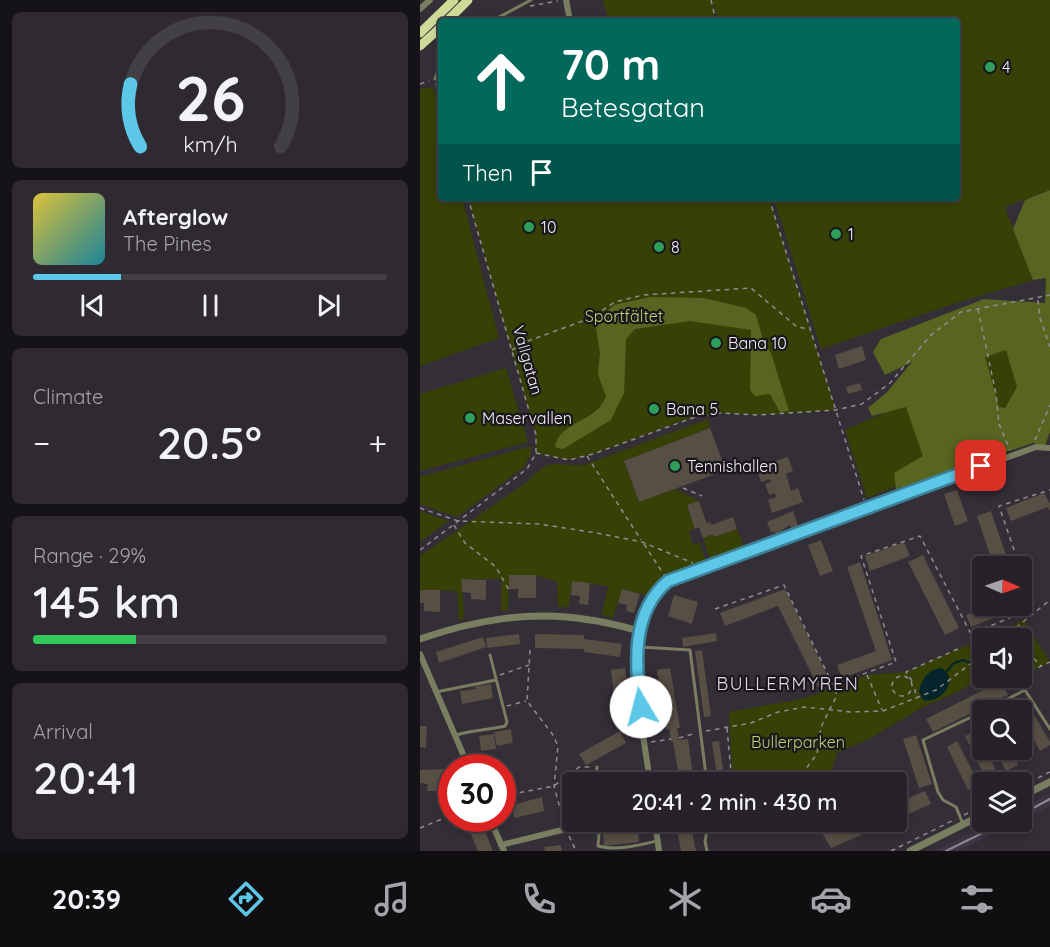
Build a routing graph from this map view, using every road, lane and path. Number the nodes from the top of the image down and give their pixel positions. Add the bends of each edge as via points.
1 (430, 0) edge
2 (454, 0) edge
3 (468, 0) edge
4 (531, 0) edge
5 (564, 0) edge
6 (711, 0) edge
7 (524, 8) dead end
8 (420, 9) edge
9 (450, 18) edge
10 (498, 18) edge
11 (569, 18) edge
12 (715, 18) edge
13 (438, 30) edge
14 (420, 33) edge
15 (420, 46) edge
16 (438, 71) edge
17 (435, 79) joint
18 (438, 92) edge
19 (469, 201) edge
20 (770, 201) edge
21 (1050, 295) edge
22 (1038, 299) junction
23 (978, 308) junction
24 (810, 329) junction
25 (1050, 347) edge
26 (511, 351) junction
27 (1050, 405) edge
28 (836, 410) junction
29 (1036, 447) junction
30 (1050, 448) edge
31 (536, 453) junction
32 (1012, 455) junction
33 (587, 456) junction
34 (683, 488) dead end
35 (1050, 490) edge
36 (702, 496) dead end
37 (866, 507) junction
38 (420, 508) edge
39 (458, 521) junction
40 (454, 524) junction
41 (642, 542) junction
42 (420, 550) edge
43 (1016, 556) edge
44 (702, 567) junction
45 (668, 581) junction
46 (509, 590) dead end
47 (1050, 600) edge
48 (715, 609) dead end
49 (1014, 616) edge
50 (1017, 626) joint
51 (1015, 628) edge
52 (640, 631) junction
53 (420, 639) edge
54 (955, 644) dead end
55 (637, 647) junction
56 (960, 648) dead end
57 (530, 650) dead end
58 (957, 650) junction
59 (420, 654) edge
60 (490, 655) dead end
61 (1032, 656) edge
62 (1050, 662) edge
63 (972, 663) edge
64 (530, 665) junction
65 (1041, 666) junction
66 (1032, 671) edge
67 (867, 675) dead end
68 (497, 679) junction
69 (912, 681) junction
70 (836, 686) dead end
71 (914, 686) junction
72 (1025, 690) joint
73 (436, 692) junction
74 (918, 699) junction
75 (1005, 700) edge
76 (527, 701) junction
77 (504, 707) junction
78 (830, 710) junction
79 (883, 711) junction
80 (972, 716) edge
81 (727, 727) junction
82 (1050, 729) edge
83 (702, 732) junction
84 (455, 735) junction
85 (679, 738) dead end
86 (671, 739) dead end
87 (645, 742) junction
88 (463, 754) edge
89 (597, 767) joint
90 (596, 772) edge
91 (649, 772) edge
92 (706, 772) edge
93 (731, 772) edge
94 (802, 772) edge
95 (1050, 772) edge
96 (1032, 781) edge
97 (1050, 782) edge
98 (554, 786) junction
99 (1032, 791) edge
100 (516, 793) edge
101 (972, 811) edge
102 (562, 815) edge
103 (961, 817) junction
104 (438, 820) edge
105 (972, 820) edge
106 (963, 825) junction
107 (420, 827) edge
108 (562, 830) edge
109 (495, 832) edge
110 (567, 832) edge
111 (599, 832) edge
112 (657, 832) edge
113 (707, 832) edge
114 (658, 841) junction
115 (502, 848) edge
116 (576, 851) edge
117 (659, 851) edge
118 (706, 851) edge
119 (891, 851) edge
120 (910, 851) edge

1 - 8 street
2 - 14 highway
3 - 9 highway
4 - 10 lane
5 - 7 path
5 - 11 street
6 - 12 path
13 - 15 highway
16 - 17 lane
17 - 18 path
19 - 26 path, Vallgatan
20 - 24 path
21 - 22 path
22 - 23 path
22 - 25 path
23 - 28 path via 961,312 930,336 890,383 862,404
23 - 32 path via 999,424
24 - 26 path via 797,327 751,288 692,291 615,302 591,318
24 - 28 path
26 - 31 path, Vallgatan via 536,435
27 - 29 path via 1035,439
28 - 33 path via 698,416
28 - 37 path
29 - 30 street
29 - 32 street
31 - 33 path via 569,460
31 - 39 path via 527,469
32 - 37 street
33 - 41 path
34 - 36 path
35 - 43 path via 999,506
37 - 44 street
38 - 39 path
39 - 40 path
39 - 41 path via 539,524
40 - 42 path
40 - 46 path via 465,543 496,567
41 - 44 path
41 - 45 path
44 - 45 street
45 - 52 street via 650,603
47 - 50 path
48 - 49 path via 784,585 833,685 896,662 861,556 920,536 971,634
50 - 51 path
52 - 53 street via 590,619 515,617 482,621
52 - 55 street
54 - 58 path
55 - 83 lane via 690,650
55 - 87 street via 636,674
56 - 58 path
57 - 64 path
58 - 69 path via 906,672
59 - 73 street
60 - 68 lane
61 - 65 path
62 - 65 path
63 - 74 path
64 - 68 path
64 - 76 path
65 - 66 path
67 - 79 path
68 - 73 lane
68 - 77 lane
69 - 71 path
69 - 71 path via 898,678 891,684 892,690 894,694 908,695
70 - 78 path
71 - 74 path
72 - 75 lane
72 - 82 lane
73 - 84 street
74 - 79 path
76 - 77 path
76 - 98 path via 558,746
77 - 84 lane via 505,726
78 - 79 path
78 - 81 path via 792,709
78 - 94 path via 821,727 817,754
80 - 103 lane via 922,740 938,792 943,801 956,807
81 - 83 path
81 - 93 path
83 - 85 path
83 - 92 lane
84 - 88 street
86 - 87 path
87 - 91 street
89 - 90 lane
89 - 98 path via 579,767
95 - 96 path
97 - 99 street
98 - 100 path
98 - 102 path
101 - 103 path
103 - 106 lane
103 - 119 path
104 - 107 path
105 - 106 street
106 - 120 street
108 - 115 street
109 - 115 street
110 - 116 path
111 - 114 lane via 598,846 602,849
112 - 114 street
113 - 118 lane
114 - 117 street

